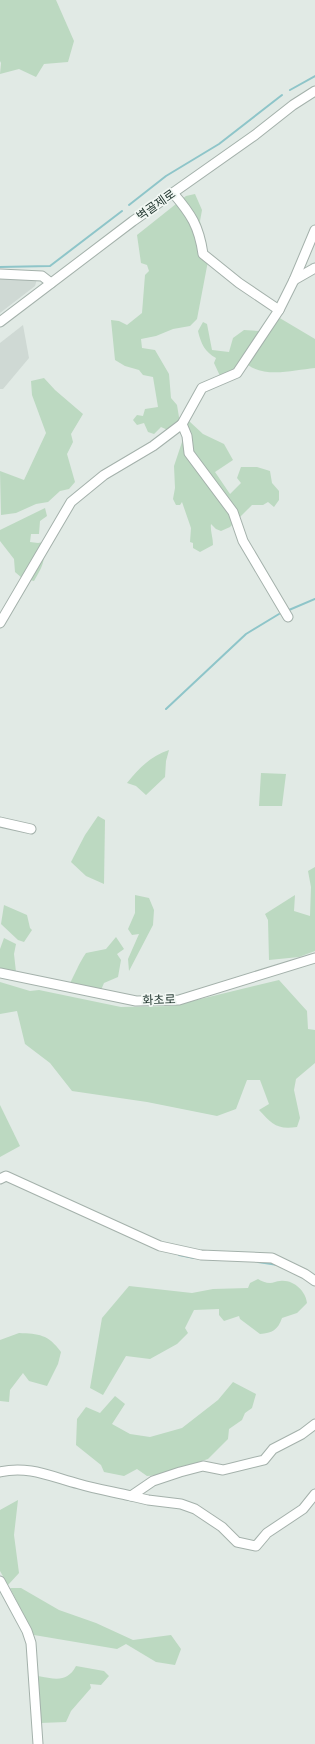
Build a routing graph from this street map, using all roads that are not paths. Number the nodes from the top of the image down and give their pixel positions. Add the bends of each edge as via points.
1 (315, 91) edge
2 (173, 193) junction
3 (315, 230) edge
4 (315, 268) edge
5 (0, 274) edge
6 (294, 280) junction
7 (51, 283) junction
8 (279, 310) junction
9 (0, 322) edge
10 (182, 424) junction
11 (288, 616) dead end
12 (0, 623) edge
13 (0, 822) edge
14 (31, 830) dead end
15 (315, 958) edge
16 (0, 973) edge
17 (0, 1179) edge
18 (315, 1281) edge
19 (315, 1424) edge
20 (0, 1472) edge
21 (315, 1494) edge
22 (131, 1496) junction
23 (0, 1581) edge
24 (38, 1744) edge

1 - 2 street, 벽골제로
2 - 7 street, 벽골제로
2 - 8 street via 189,212 200,235 204,254 239,283
3 - 6 street
4 - 6 street
5 - 7 street via 42,276
6 - 8 street
7 - 9 street, 벽골제로
8 - 10 street via 237,373 202,388
10 - 11 street via 187,436 189,453 233,512 243,542
10 - 12 street via 153,446 104,475 71,502
13 - 14 street
15 - 16 street, 화초로 via 179,1000 136,1002
17 - 18 street via 6,1176 160,1246 201,1255 272,1258
19 - 22 street via 273,1449 264,1460 223,1470 203,1466 180,1472 153,1481
20 - 22 street via 37,1472
21 - 22 street via 303,1509 266,1533 256,1546 237,1542 222,1527 195,1509 181,1504
23 - 24 street via 31,1643

